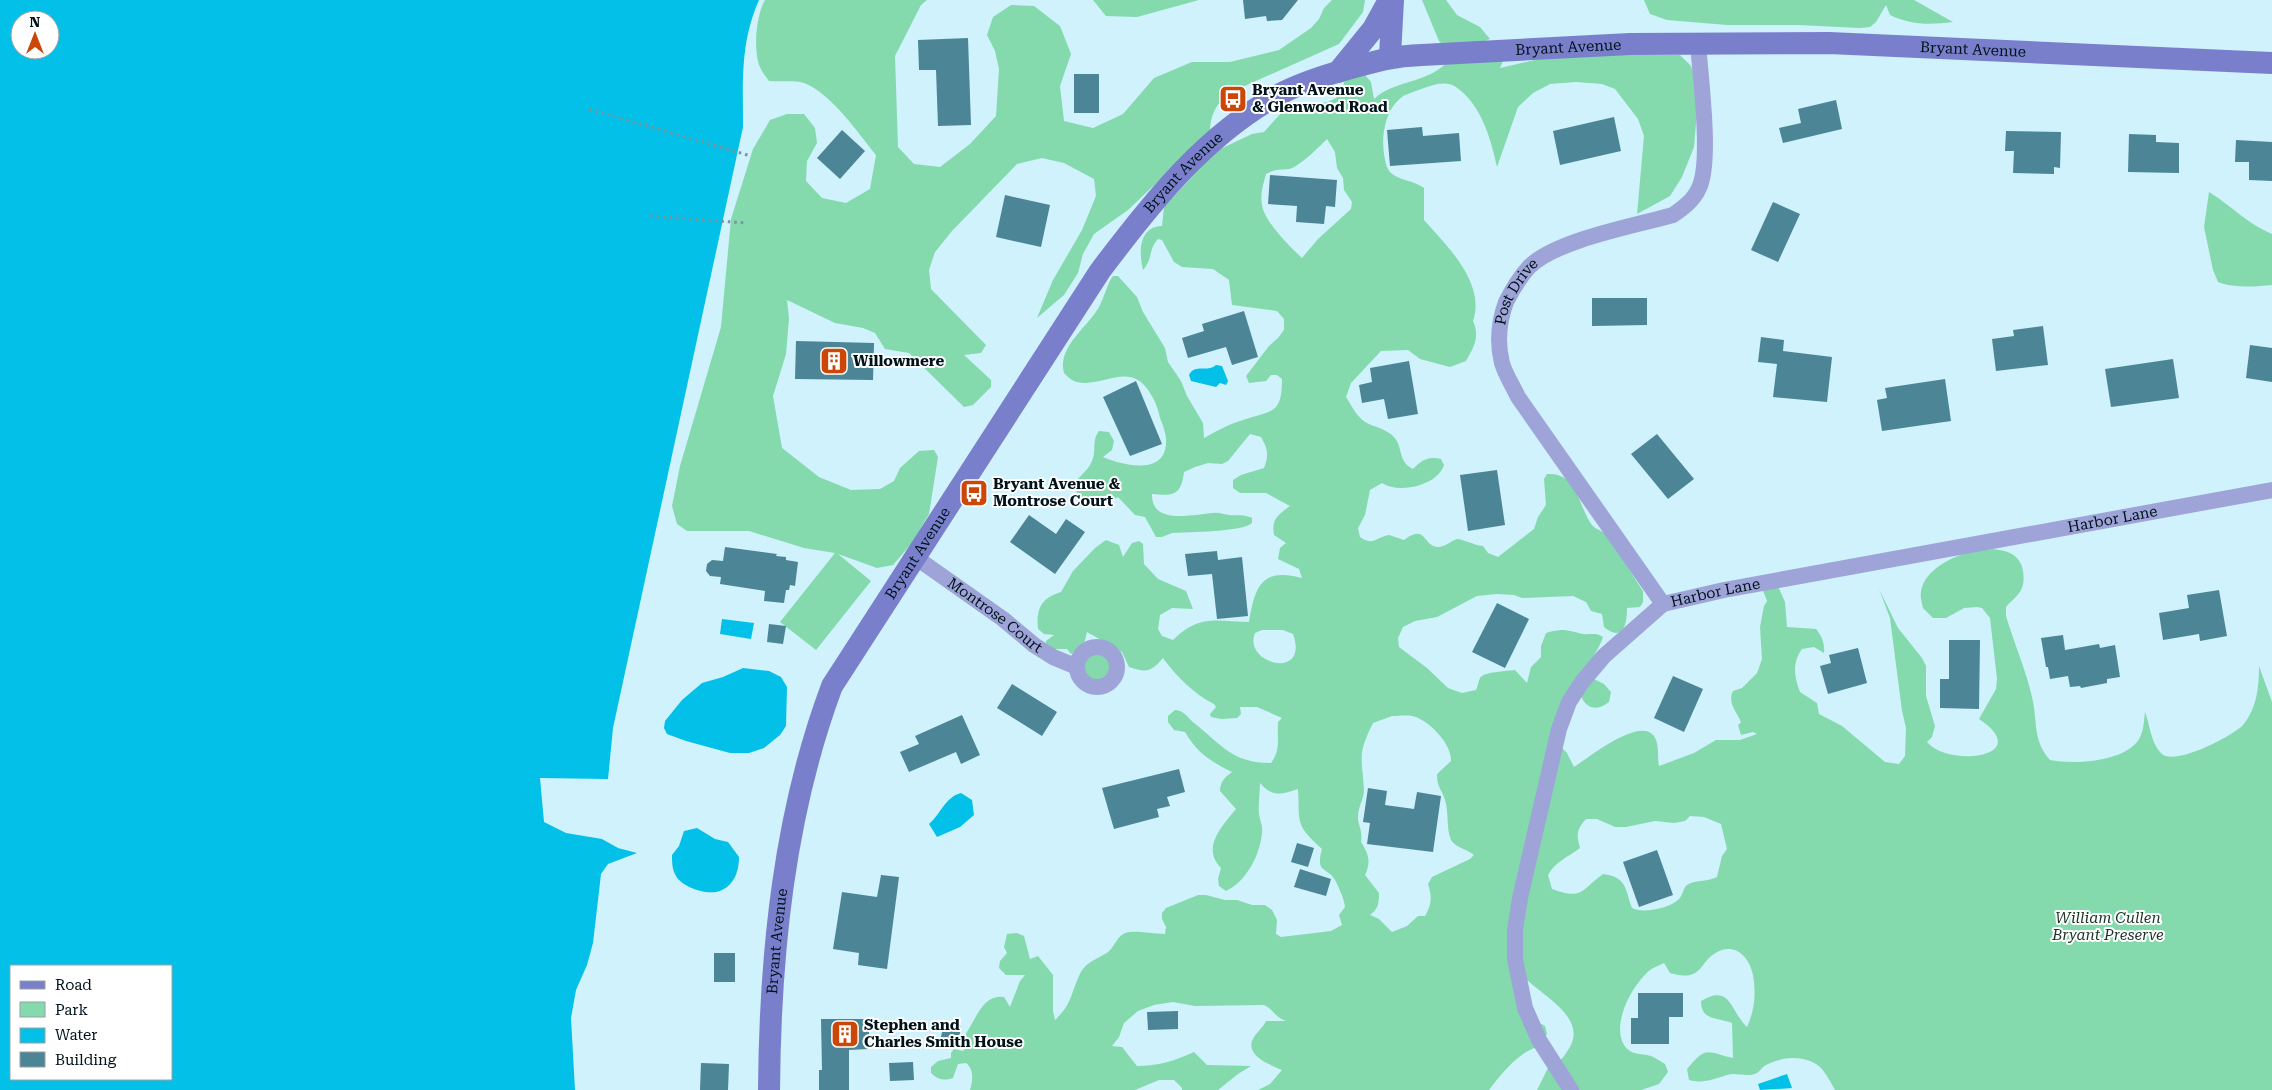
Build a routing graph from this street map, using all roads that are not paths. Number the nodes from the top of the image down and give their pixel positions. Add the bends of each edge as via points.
1 (1389, 0) edge
2 (1393, 0) edge
3 (1698, 42) junction
4 (1390, 56) junction
5 (2272, 63) edge
6 (1338, 72) junction
7 (2272, 490) edge
8 (915, 557) junction
9 (1664, 604) junction
10 (1077, 667) dead end
11 (769, 1090) edge
12 (1571, 1090) edge

1 - 6 main road via 1373,29
2 - 4 main road
3 - 4 main road, Bryant Avenue
3 - 5 main road, Bryant Avenue via 1829,43
3 - 9 street, Post Drive via 1704,140 1704,174 1699,190 1685,207 1673,215 1570,244 1529,267 1511,292 1499,329 1502,363 1518,398
4 - 6 main road, Bryant Avenue
6 - 8 main road, Bryant Avenue via 1282,93 1244,117 1166,187 1100,271
7 - 9 street, Harbor Lane via 1724,590
8 - 10 street, Montrose Court via 1034,645
8 - 11 main road, Bryant Avenue via 836,679 819,724 788,857 777,938
9 - 12 street, Harbor Lane via 1604,656 1569,702 1554,750 1520,898 1515,958 1525,1008 1538,1040

